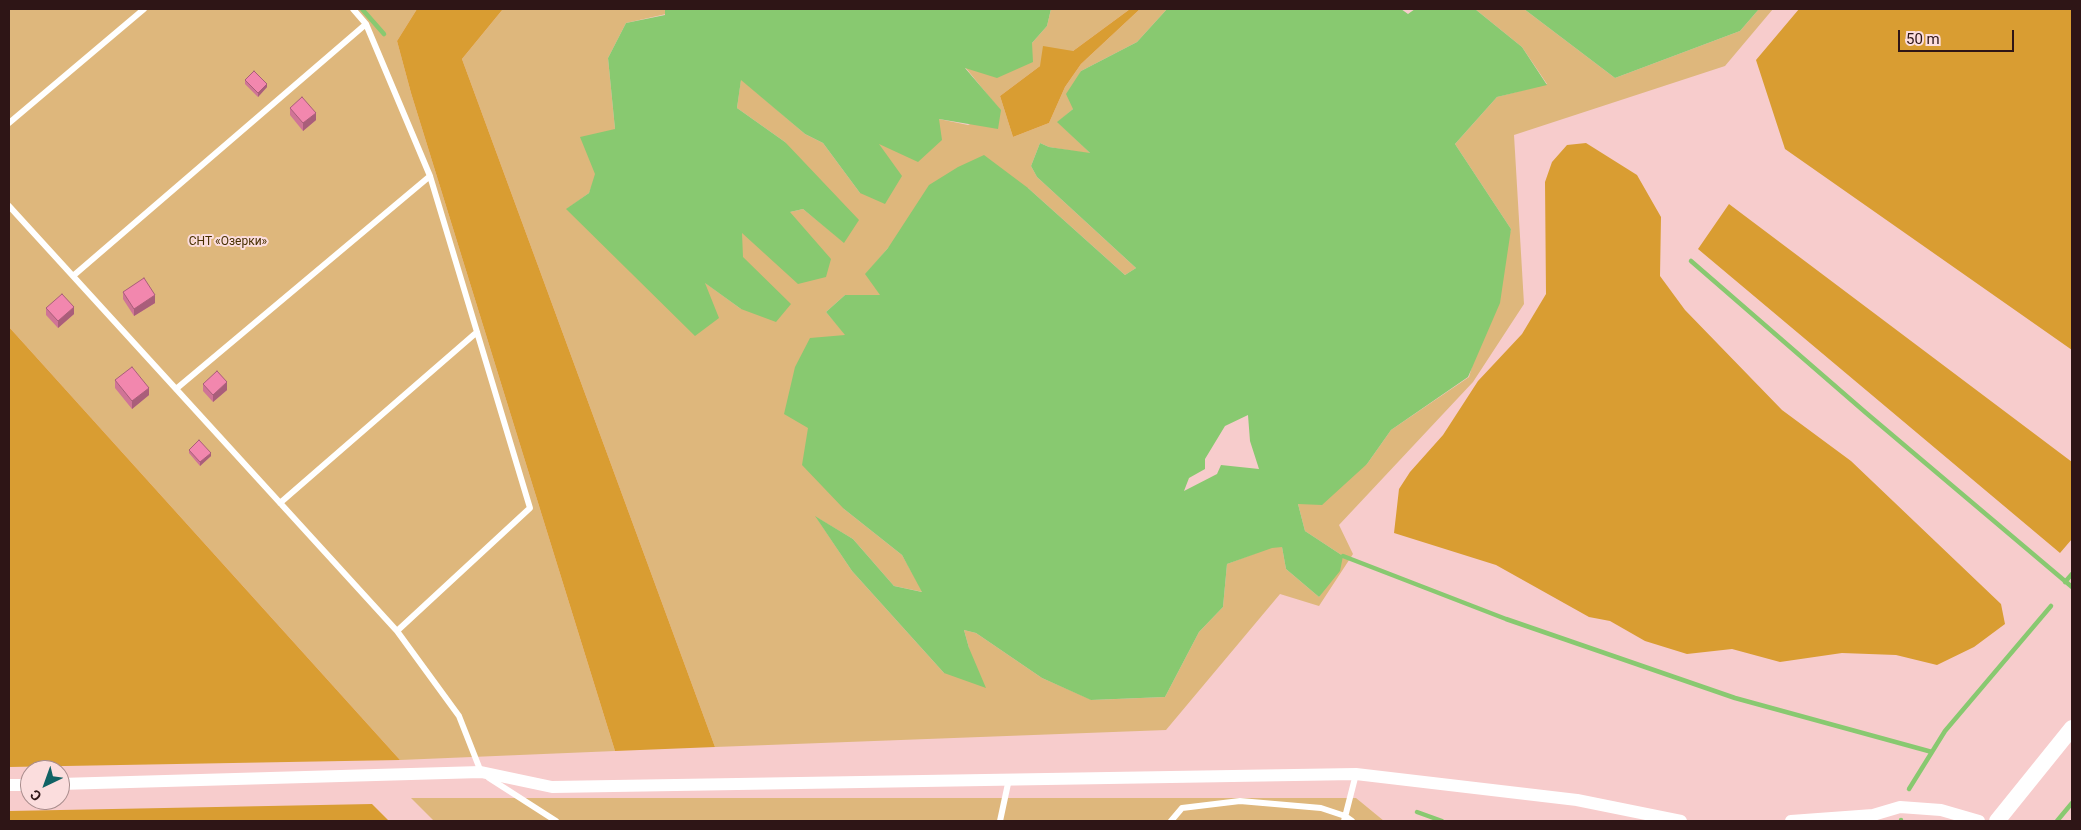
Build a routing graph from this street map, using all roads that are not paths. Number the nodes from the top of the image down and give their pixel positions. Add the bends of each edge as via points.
1 (144, 9) edge
2 (353, 9) edge
3 (366, 24) junction
4 (9, 123) edge
5 (430, 176) junction
6 (9, 206) edge
7 (73, 276) junction
8 (477, 332) junction
9 (176, 388) junction
10 (280, 503) junction
11 (397, 631) junction
12 (2072, 728) edge
13 (481, 772) junction
14 (1356, 774) junction
15 (1009, 780) junction
16 (70, 784) edge
17 (1345, 819) edge
18 (556, 821) edge
19 (1000, 821) edge
20 (1170, 821) edge
21 (1352, 821) edge
22 (1681, 821) edge
23 (1791, 821) edge
24 (1979, 821) edge
25 (1997, 821) edge

1 - 4 lane
2 - 3 lane
3 - 5 lane
3 - 7 lane
5 - 8 lane
5 - 9 lane
6 - 7 lane
7 - 9 lane
8 - 10 lane
8 - 11 lane via 530,508
9 - 10 lane
10 - 11 lane
11 - 13 lane via 459,716
12 - 25 street
13 - 15 street via 552,787
13 - 16 street
13 - 18 lane
14 - 15 street
14 - 17 lane
14 - 22 street via 1577,800
15 - 19 lane
17 - 20 lane via 1321,808 1240,801 1182,808
17 - 21 lane
23 - 24 street via 1873,815 1900,807 1941,810

